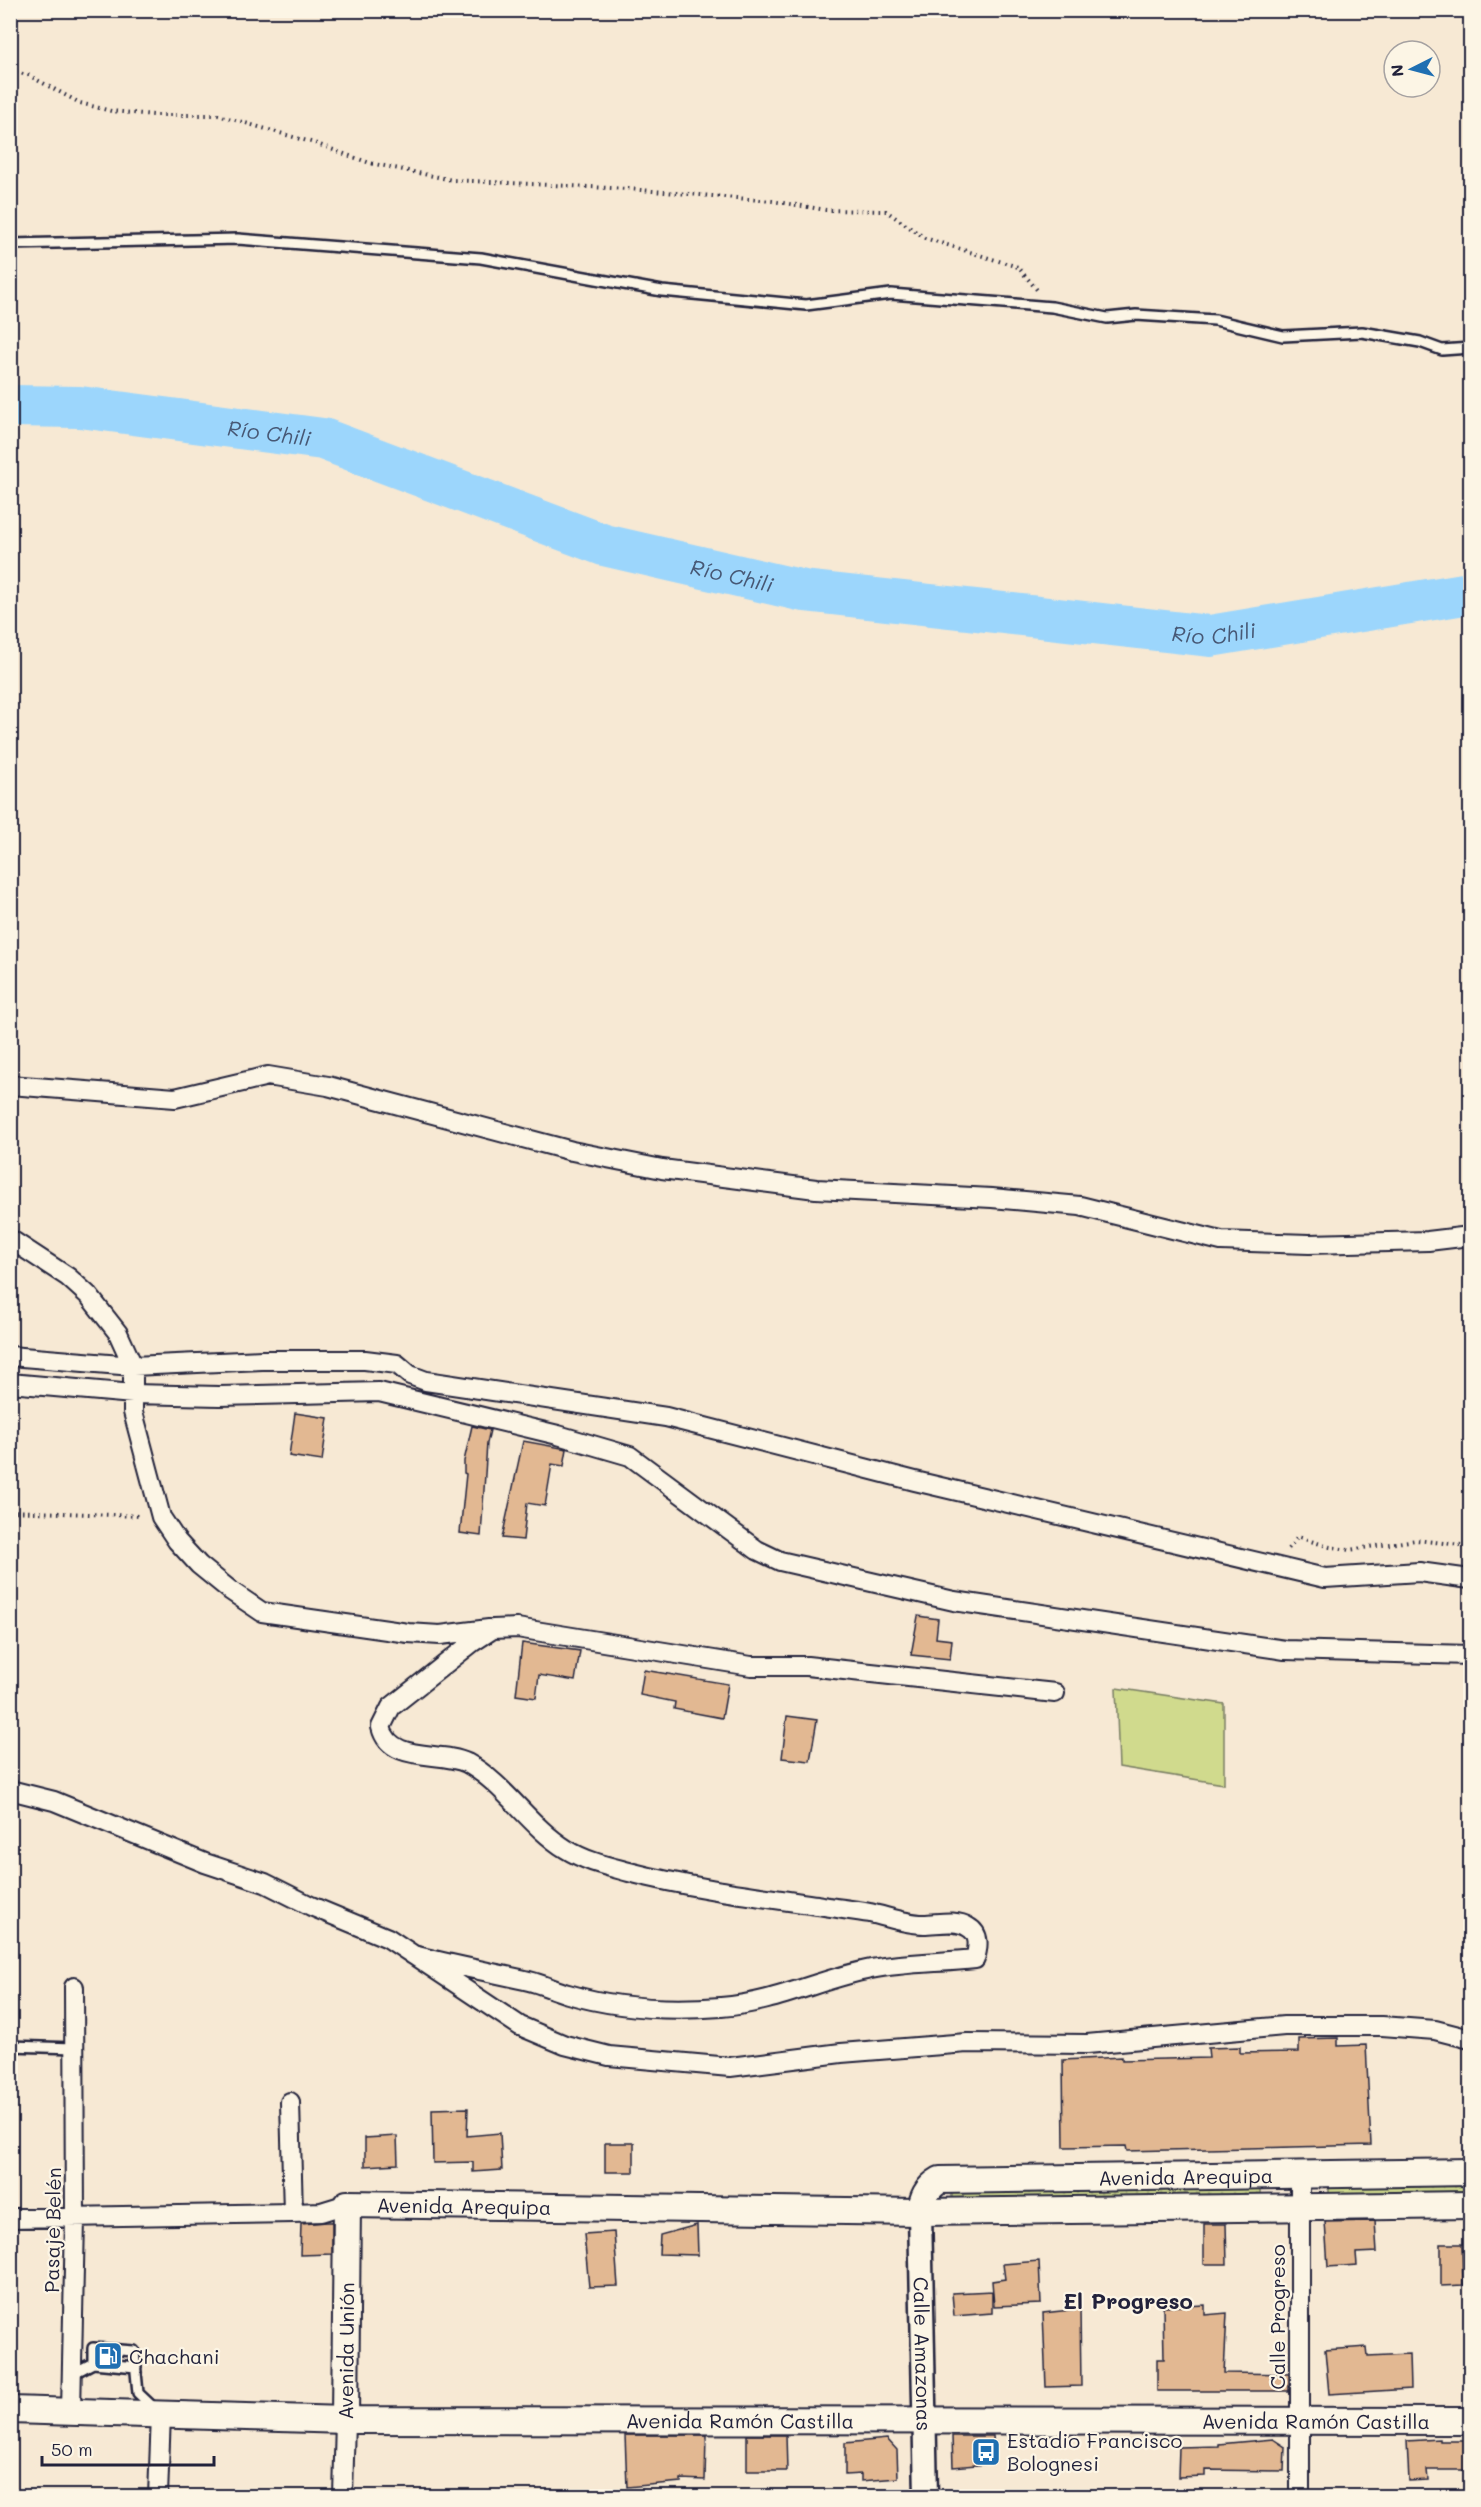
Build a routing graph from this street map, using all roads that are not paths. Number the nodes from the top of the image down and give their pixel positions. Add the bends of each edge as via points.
1 (10, 244) edge
2 (1470, 348) edge
3 (10, 1084) edge
4 (1470, 1236) edge
5 (10, 1239) edge
6 (10, 1356) edge
7 (133, 1366) junction
8 (10, 1383) edge
9 (133, 1394) junction
10 (1470, 1579) edge
11 (493, 1629) junction
12 (1470, 1654) edge
13 (1055, 1693) dead end
14 (10, 1790) edge
15 (413, 1955) junction
16 (74, 1987) dead end
17 (1470, 2039) edge
18 (10, 2046) edge
19 (75, 2048) junction
20 (290, 2102) dead end
21 (1470, 2172) edge
22 (1300, 2174) junction
23 (347, 2204) junction
24 (1470, 2205) edge
25 (1300, 2207) junction
26 (920, 2212) junction
27 (293, 2213) junction
28 (10, 2218) edge
29 (75, 2219) junction
30 (93, 2363) junction
31 (136, 2367) junction
32 (71, 2375) junction
33 (10, 2410) edge
34 (71, 2412) junction
35 (161, 2414) junction
36 (345, 2420) junction
37 (926, 2421) junction
38 (1470, 2421) edge
39 (1300, 2422) junction
40 (158, 2496) edge
41 (343, 2496) edge
42 (926, 2496) edge
43 (1300, 2496) edge

1 - 2 lane via 238,239 481,258 662,291 806,305 891,294 1052,308 1107,318 1137,315 1215,320 1283,336 1362,332 1442,350
3 - 4 street via 175,1098 268,1076 328,1086 572,1151 662,1169 816,1189 1080,1206 1221,1241 1309,1244
5 - 7 street via 68,1277 89,1296 118,1333
6 - 7 street
7 - 9 street
7 - 10 street via 262,1360 365,1360 397,1365 426,1381 666,1417 915,1481 1325,1578 1419,1572
8 - 9 street
9 - 11 street via 134,1412 161,1517 199,1565 231,1592 262,1612 408,1633 440,1635
9 - 12 street via 379,1392 630,1456 757,1550 780,1561 901,1591 1285,1650
11 - 13 street via 517,1628 751,1666 807,1666
11 - 15 street via 392,1707 381,1727 390,1743 401,1751 455,1758 469,1764 550,1837 592,1862 729,1892 921,1924 956,1923 969,1927 979,1945 975,1959 869,1969 765,2001 720,2007 656,2008 600,2002 531,1981
14 - 15 street via 54,1801 205,1863 265,1883 388,1938
15 - 17 street via 520,2026 565,2045 609,2056 730,2067 968,2043 1087,2044 1284,2026 1382,2026 1435,2030
16 - 19 street, Pasaje Belén
18 - 19 lane
19 - 29 street, Pasaje Belén
20 - 27 street
21 - 22 main road, Avenida Arequipa
22 - 25 street, Calle Progreso
22 - 26 main road, Avenida Arequipa via 940,2180 930,2185
23 - 26 main road, Avenida Arequipa
23 - 27 street, Avenida Arequipa via 321,2212
23 - 36 main road, Avenida Unión
24 - 25 main road, Avenida Arequipa
25 - 26 main road, Avenida Arequipa
25 - 39 street, Calle Progreso
26 - 37 street, Calle Amazonas
27 - 29 street, Avenida Arequipa
28 - 29 street, Avenida Arequipa
29 - 32 street, Pasaje Belén
30 - 31 lane
30 - 31 lane via 93,2348 134,2351
30 - 32 lane
31 - 35 lane via 138,2393
32 - 34 street, Pasaje Belén
33 - 34 main road, Avenida Ramón Castilla
34 - 35 main road, Avenida Ramón Castilla
35 - 36 main road, Avenida Ramón Castilla
35 - 40 street
36 - 37 main road, Avenida Ramón Castilla
36 - 41 street, Avenida Unión
37 - 39 main road, Avenida Ramón Castilla
37 - 42 street, Calle Amazonas
38 - 39 main road, Avenida Ramón Castilla
39 - 43 street, Calle Progreso

